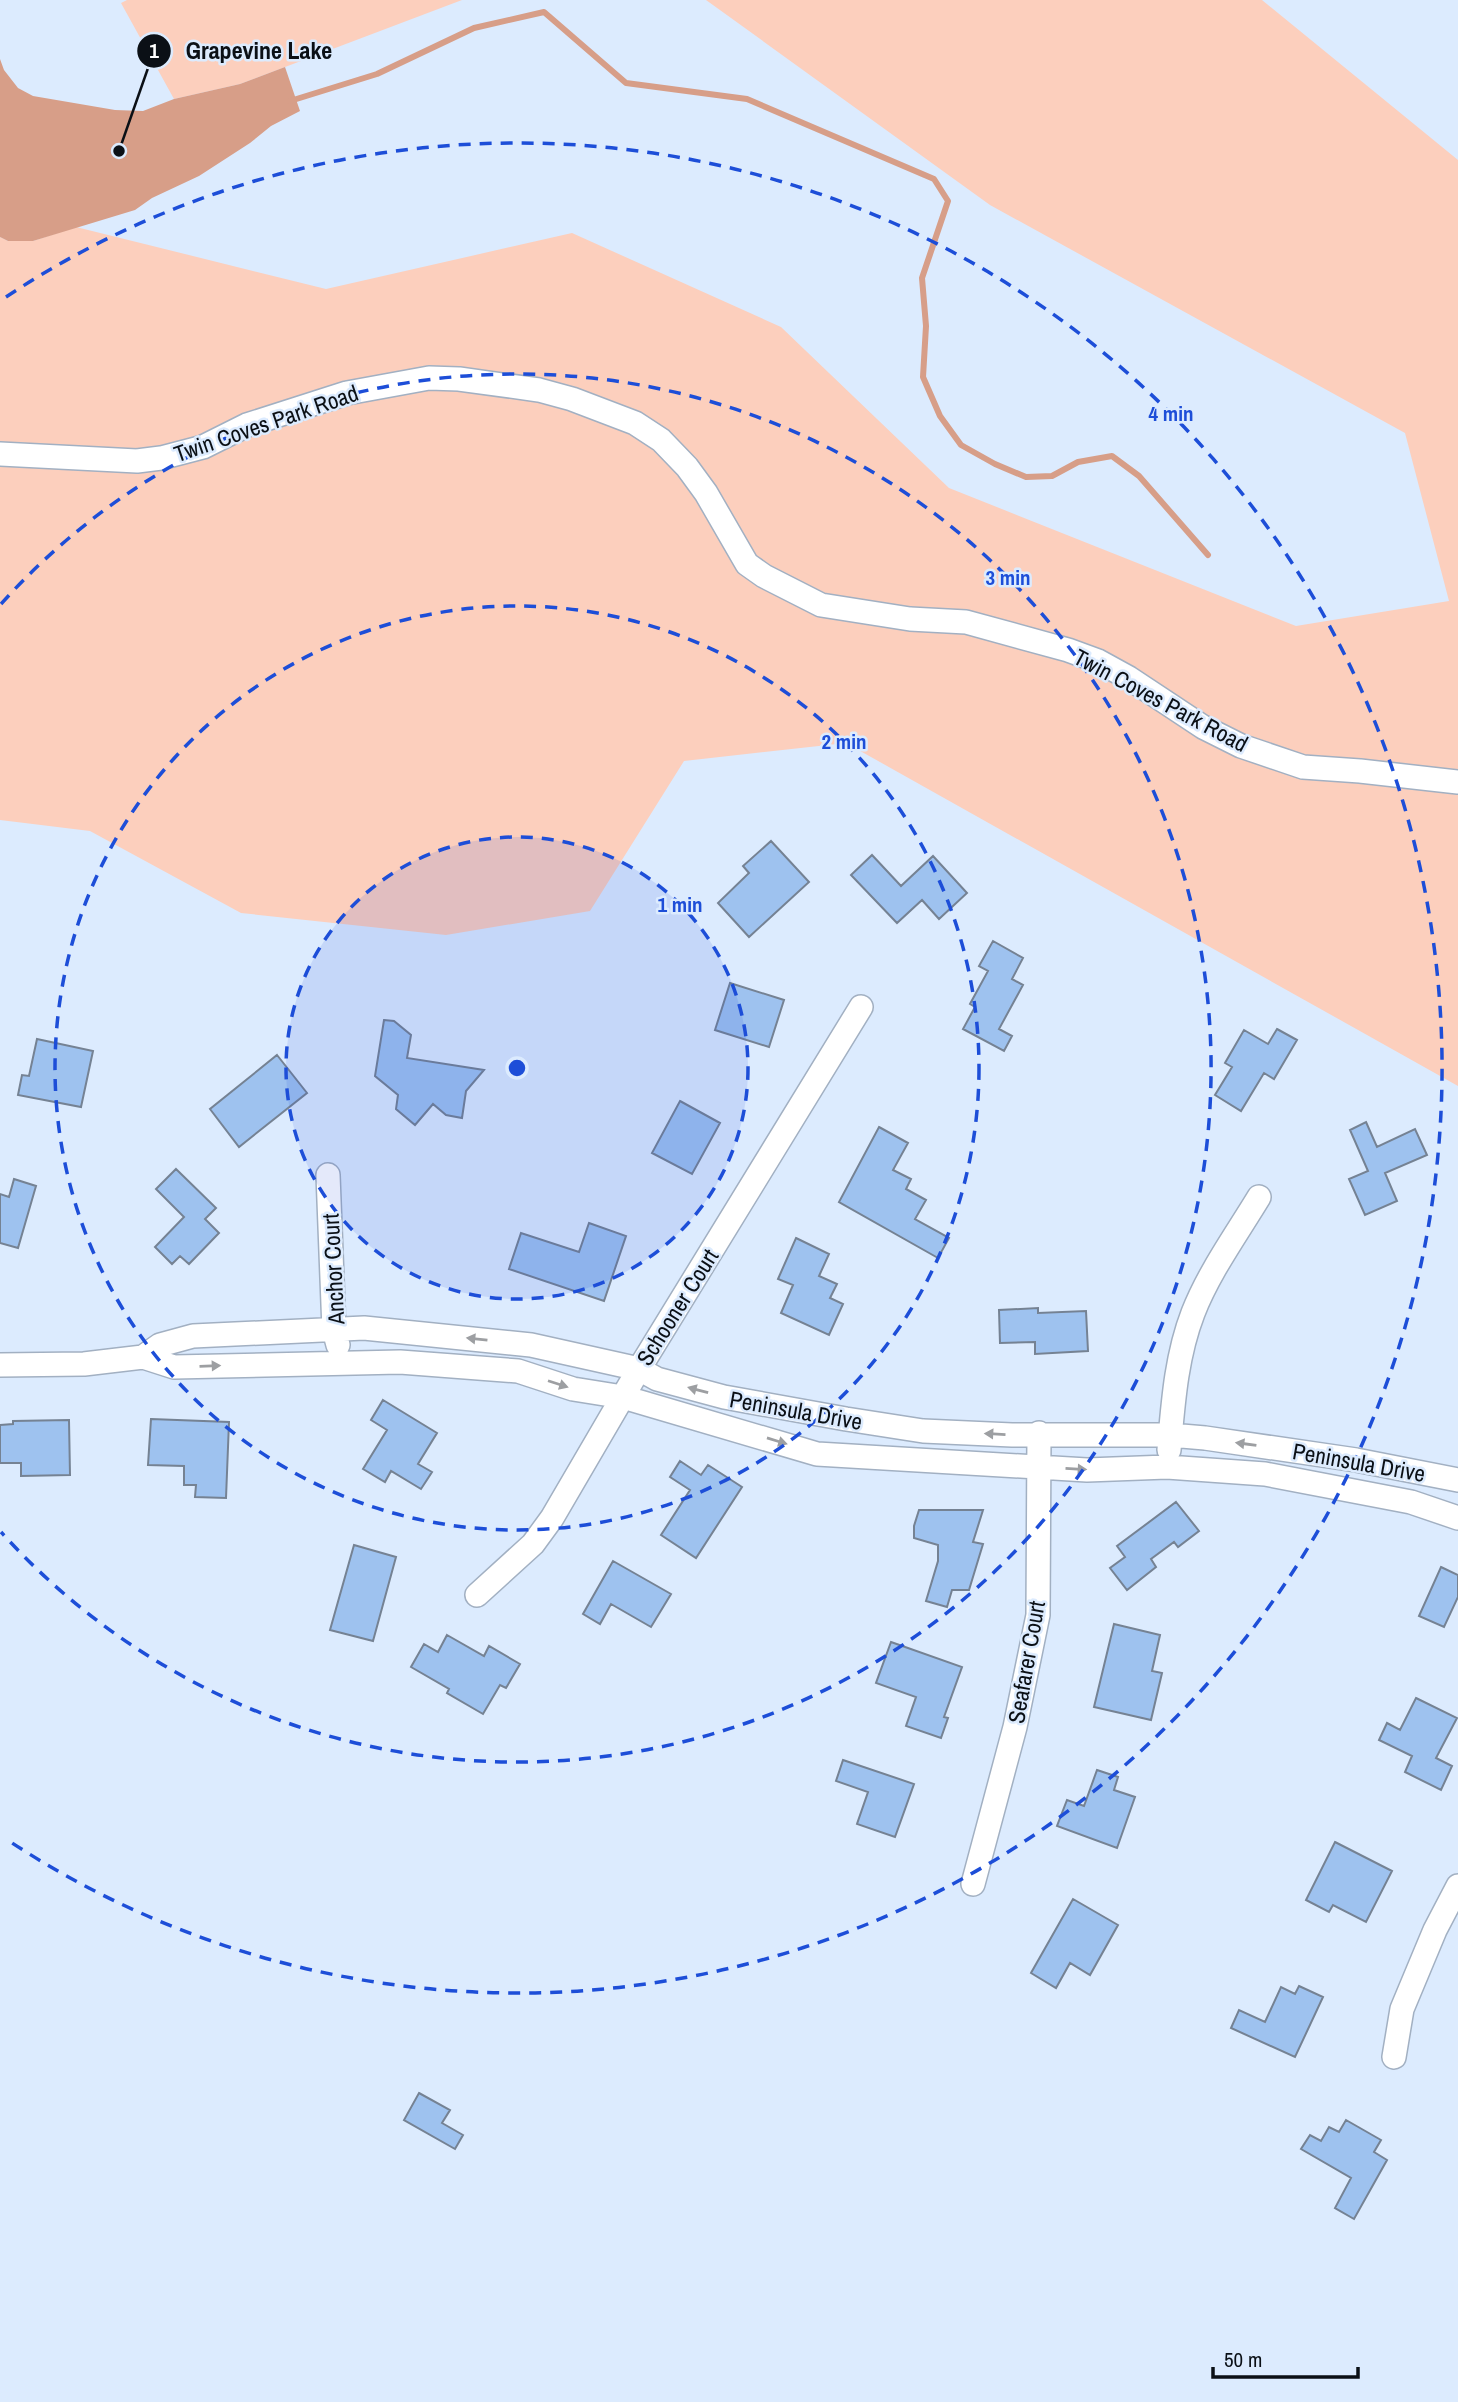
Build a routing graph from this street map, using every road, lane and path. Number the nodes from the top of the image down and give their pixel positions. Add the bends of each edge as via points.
1 (0, 454) edge
2 (1458, 782) edge
3 (862, 1007) dead end
4 (328, 1175) dead end
5 (1259, 1197) dead end
6 (334, 1330) junction
7 (144, 1357) junction
8 (342, 1362) junction
9 (0, 1365) edge
10 (639, 1369) junction
11 (623, 1397) junction
12 (1039, 1433) junction
13 (1170, 1435) junction
14 (1038, 1467) junction
15 (1167, 1467) junction
16 (1458, 1480) edge
17 (1458, 1518) edge
18 (477, 1595) dead end
19 (973, 1884) dead end
20 (1458, 1886) edge
21 (1394, 2057) dead end

1 - 2 street, Twin Coves Park Road via 161,458 347,393 429,378 539,390 635,423 662,440 706,493 747,564 821,605 910,619 967,622 1068,650 1129,678 1241,746 1303,767
3 - 10 street, Schooner Court
4 - 6 street, Anchor Court
5 - 13 street via 1205,1284 1192,1315 1180,1357
6 - 7 street, Peninsula Drive via 193,1336 160,1345
6 - 8 street, Anchor Court
10 -> 6 street, Peninsula Drive via 531,1345 364,1328
7 -> 8 street, Peninsula Drive via 174,1367
7 - 9 street, Peninsula Drive via 84,1364
8 -> 11 street, Peninsula Drive via 519,1370 573,1389
10 - 11 street, Schooner Court
12 -> 10 street, Peninsula Drive via 923,1431 846,1419 724,1397 657,1379
11 -> 14 street, Peninsula Drive via 817,1454
11 - 18 street, Schooner Court via 533,1544
12 - 13 street, Peninsula Drive
12 - 14 street, Seafarer Court
13 - 15 street
16 -> 13 street, Peninsula Drive via 1356,1460
14 -> 15 street, Peninsula Drive
14 - 19 street, Seafarer Court via 1038,1615 1015,1727
15 - 17 street, Peninsula Drive via 1265,1474 1411,1502
20 - 21 street via 1402,2009

